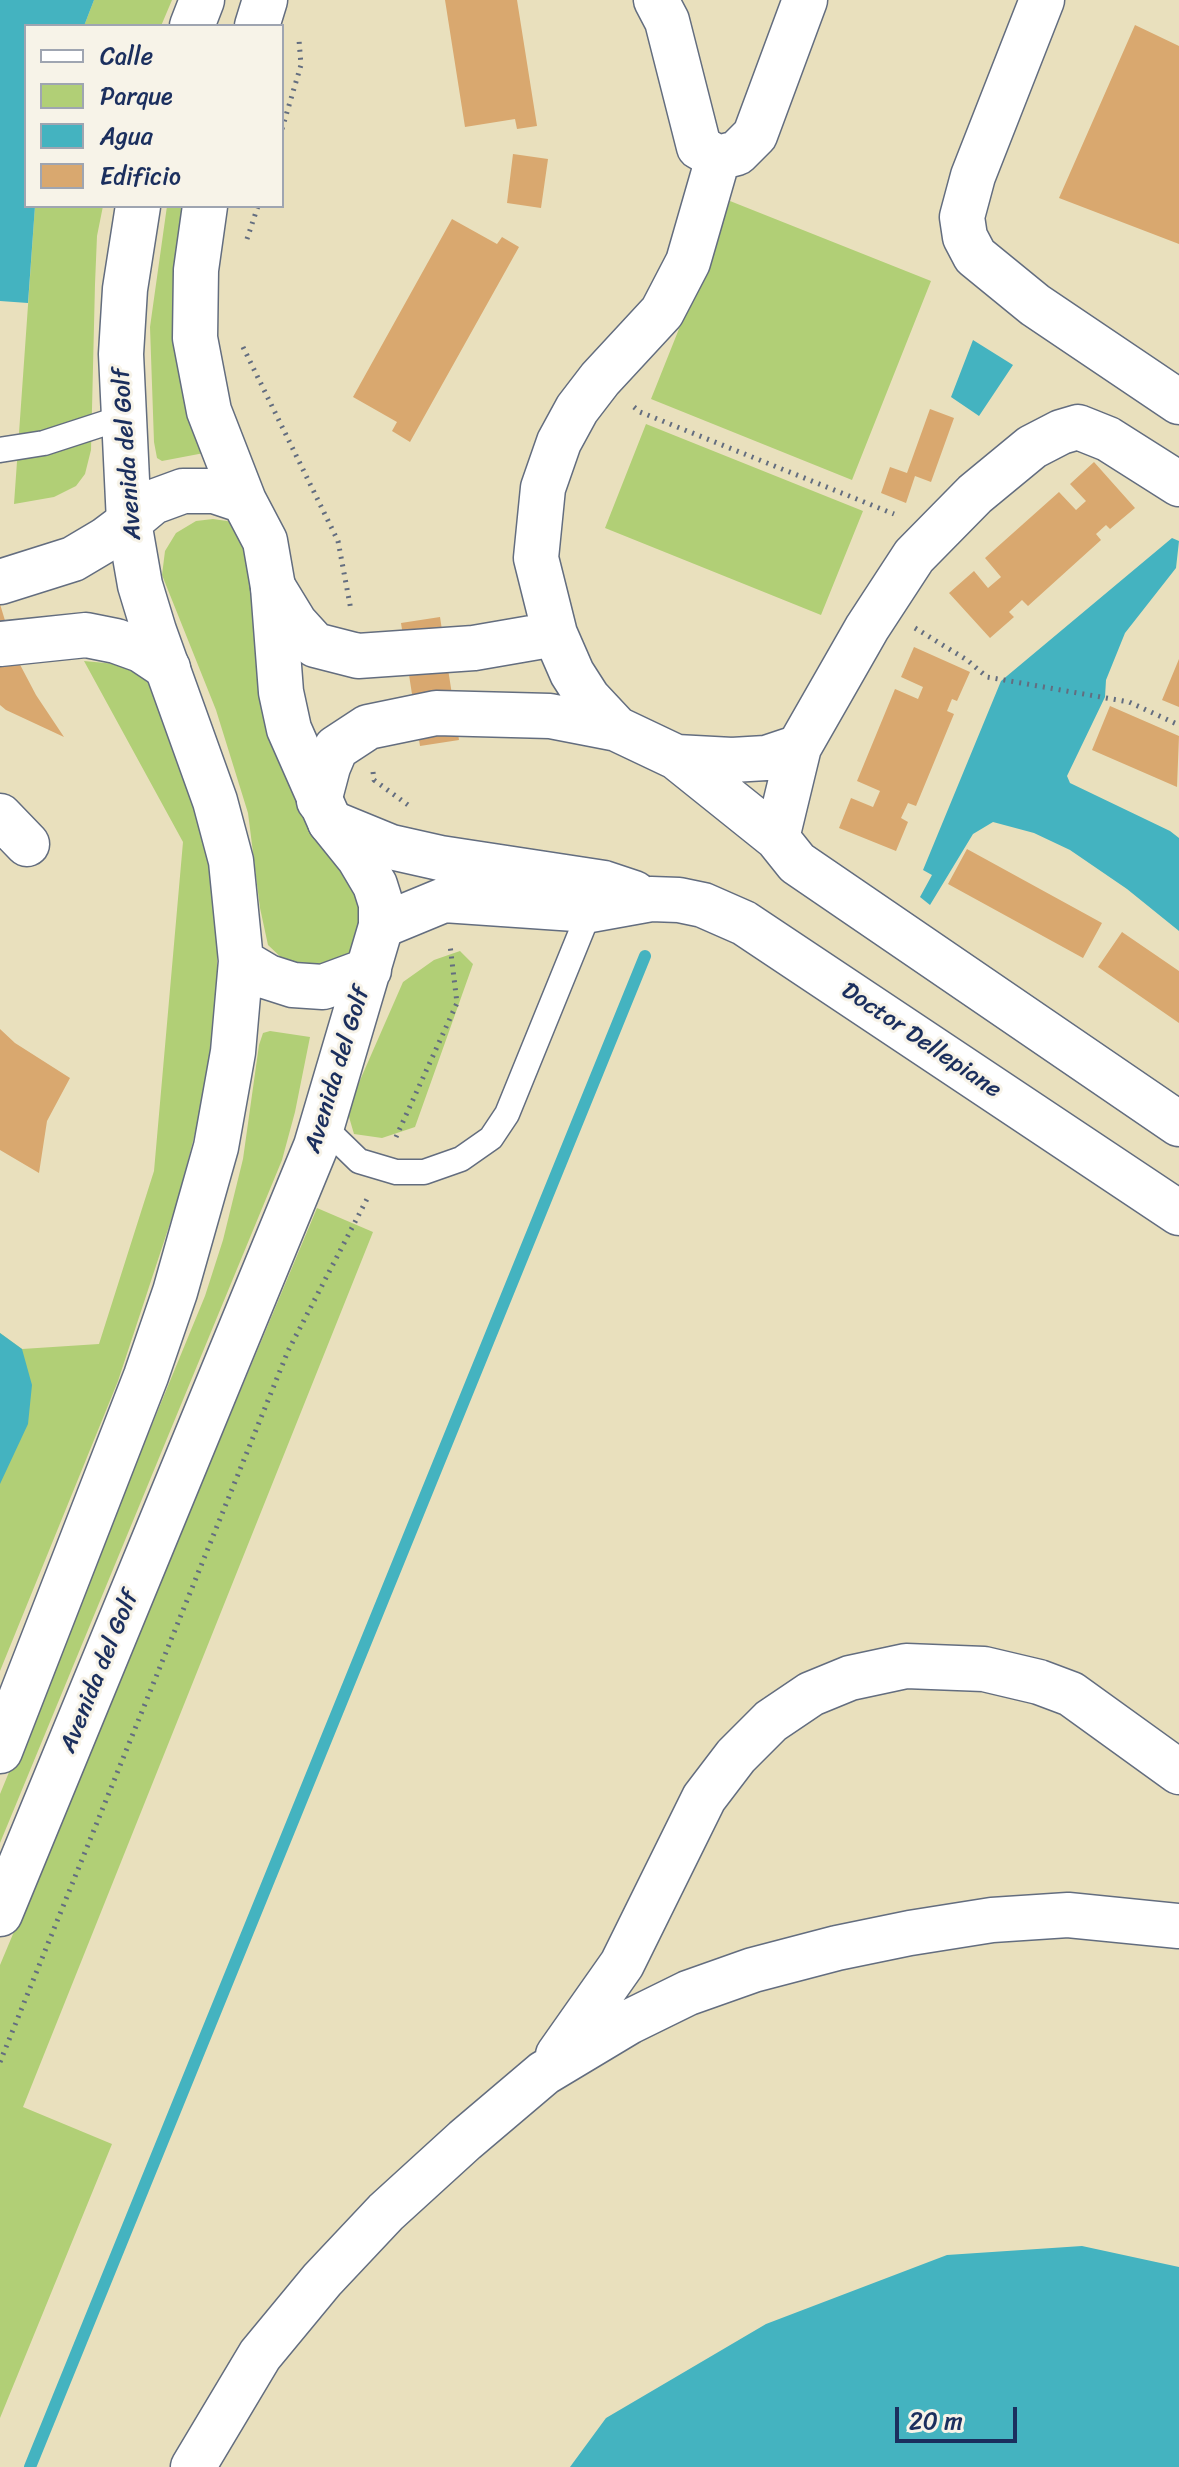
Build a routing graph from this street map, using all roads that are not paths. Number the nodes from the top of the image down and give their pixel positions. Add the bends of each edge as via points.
1 (202, 0) edge
2 (656, 0) edge
3 (805, 0) edge
4 (1042, 0) edge
5 (193, 24) edge
6 (718, 158) junction
7 (138, 208) edge
8 (205, 208) edge
9 (1179, 402) edge
10 (124, 417) junction
11 (0, 450) edge
12 (1179, 484) edge
13 (244, 501) junction
14 (129, 522) junction
15 (0, 582) edge
16 (273, 587) junction
17 (555, 634) junction
18 (0, 644) edge
19 (168, 668) junction
20 (617, 729) junction
21 (799, 747) junction
22 (676, 757) junction
23 (324, 811) junction
24 (777, 838) junction
25 (651, 899) junction
26 (590, 910) junction
27 (381, 926) junction
28 (241, 961) junction
29 (369, 970) junction
30 (1179, 1124) edge
31 (323, 1126) junction
32 (1179, 1213) edge
33 (0, 1751) edge
34 (1179, 1772) edge
35 (0, 1914) edge
36 (645, 1919) junction
37 (1179, 1926) edge
38 (688, 1993) junction
39 (544, 2073) junction
40 (193, 2467) edge

1 - 5 street
2 - 6 street via 667,21 699,147
3 - 6 street via 755,135 737,153
4 - 9 street via 973,176 962,217 965,237 975,256 1035,305
6 - 17 street via 688,262 662,312 577,409 543,488 536,558
7 - 10 street, Avenida del Golf via 125,289
8 - 13 street, Avenida del Golf via 196,270 195,338 209,411
10 - 11 lane via 44,443
10 - 14 street, Avenida del Golf
12 - 21 street via 1108,439 1078,427 1032,447 975,494 914,556
13 - 14 street via 214,491 183,491 153,502
13 - 16 street, Avenida del Golf via 265,541
14 - 15 street via 73,559
14 - 19 street, Avenida del Golf via 140,585
16 - 17 street via 315,645 358,656 474,648
16 - 23 street, Avenida del Golf via 289,729
17 - 20 street via 588,698
18 - 19 street via 86,635 141,650
19 - 28 street, Avenida del Golf via 231,861
20 - 22 street
20 - 23 street via 550,716 460,712 368,727 336,748 328,767
21 - 22 street via 766,758
21 - 24 street
22 - 24 street
23 - 25 street, Doctor Dellepiane via 391,847 604,883
23 - 27 street, Avenida del Golf via 375,885
24 - 30 street via 797,863
25 - 26 street, Doctor Dellepiane
25 - 32 street, Doctor Dellepiane via 703,905 744,923
26 - 27 street, Doctor Dellepiane via 444,900
26 - 31 lane via 507,1114 491,1138 461,1159 424,1172 396,1172 359,1161
27 - 29 street, Avenida del Golf
28 - 29 street via 293,985 323,987
28 - 33 street, Avenida del Golf via 218,1135 175,1292
29 - 31 street, Avenida del Golf
31 - 35 street, Avenida del Golf
34 - 36 street via 1071,1694 1039,1682 984,1669 906,1666 850,1678 811,1694 771,1721 736,1756 704,1798
36 - 38 street via 650,1963
36 - 39 street via 600,1999
37 - 38 street via 1068,1915 992,1920 837,1948
38 - 39 street
39 - 40 street via 386,2212 322,2280 260,2355

